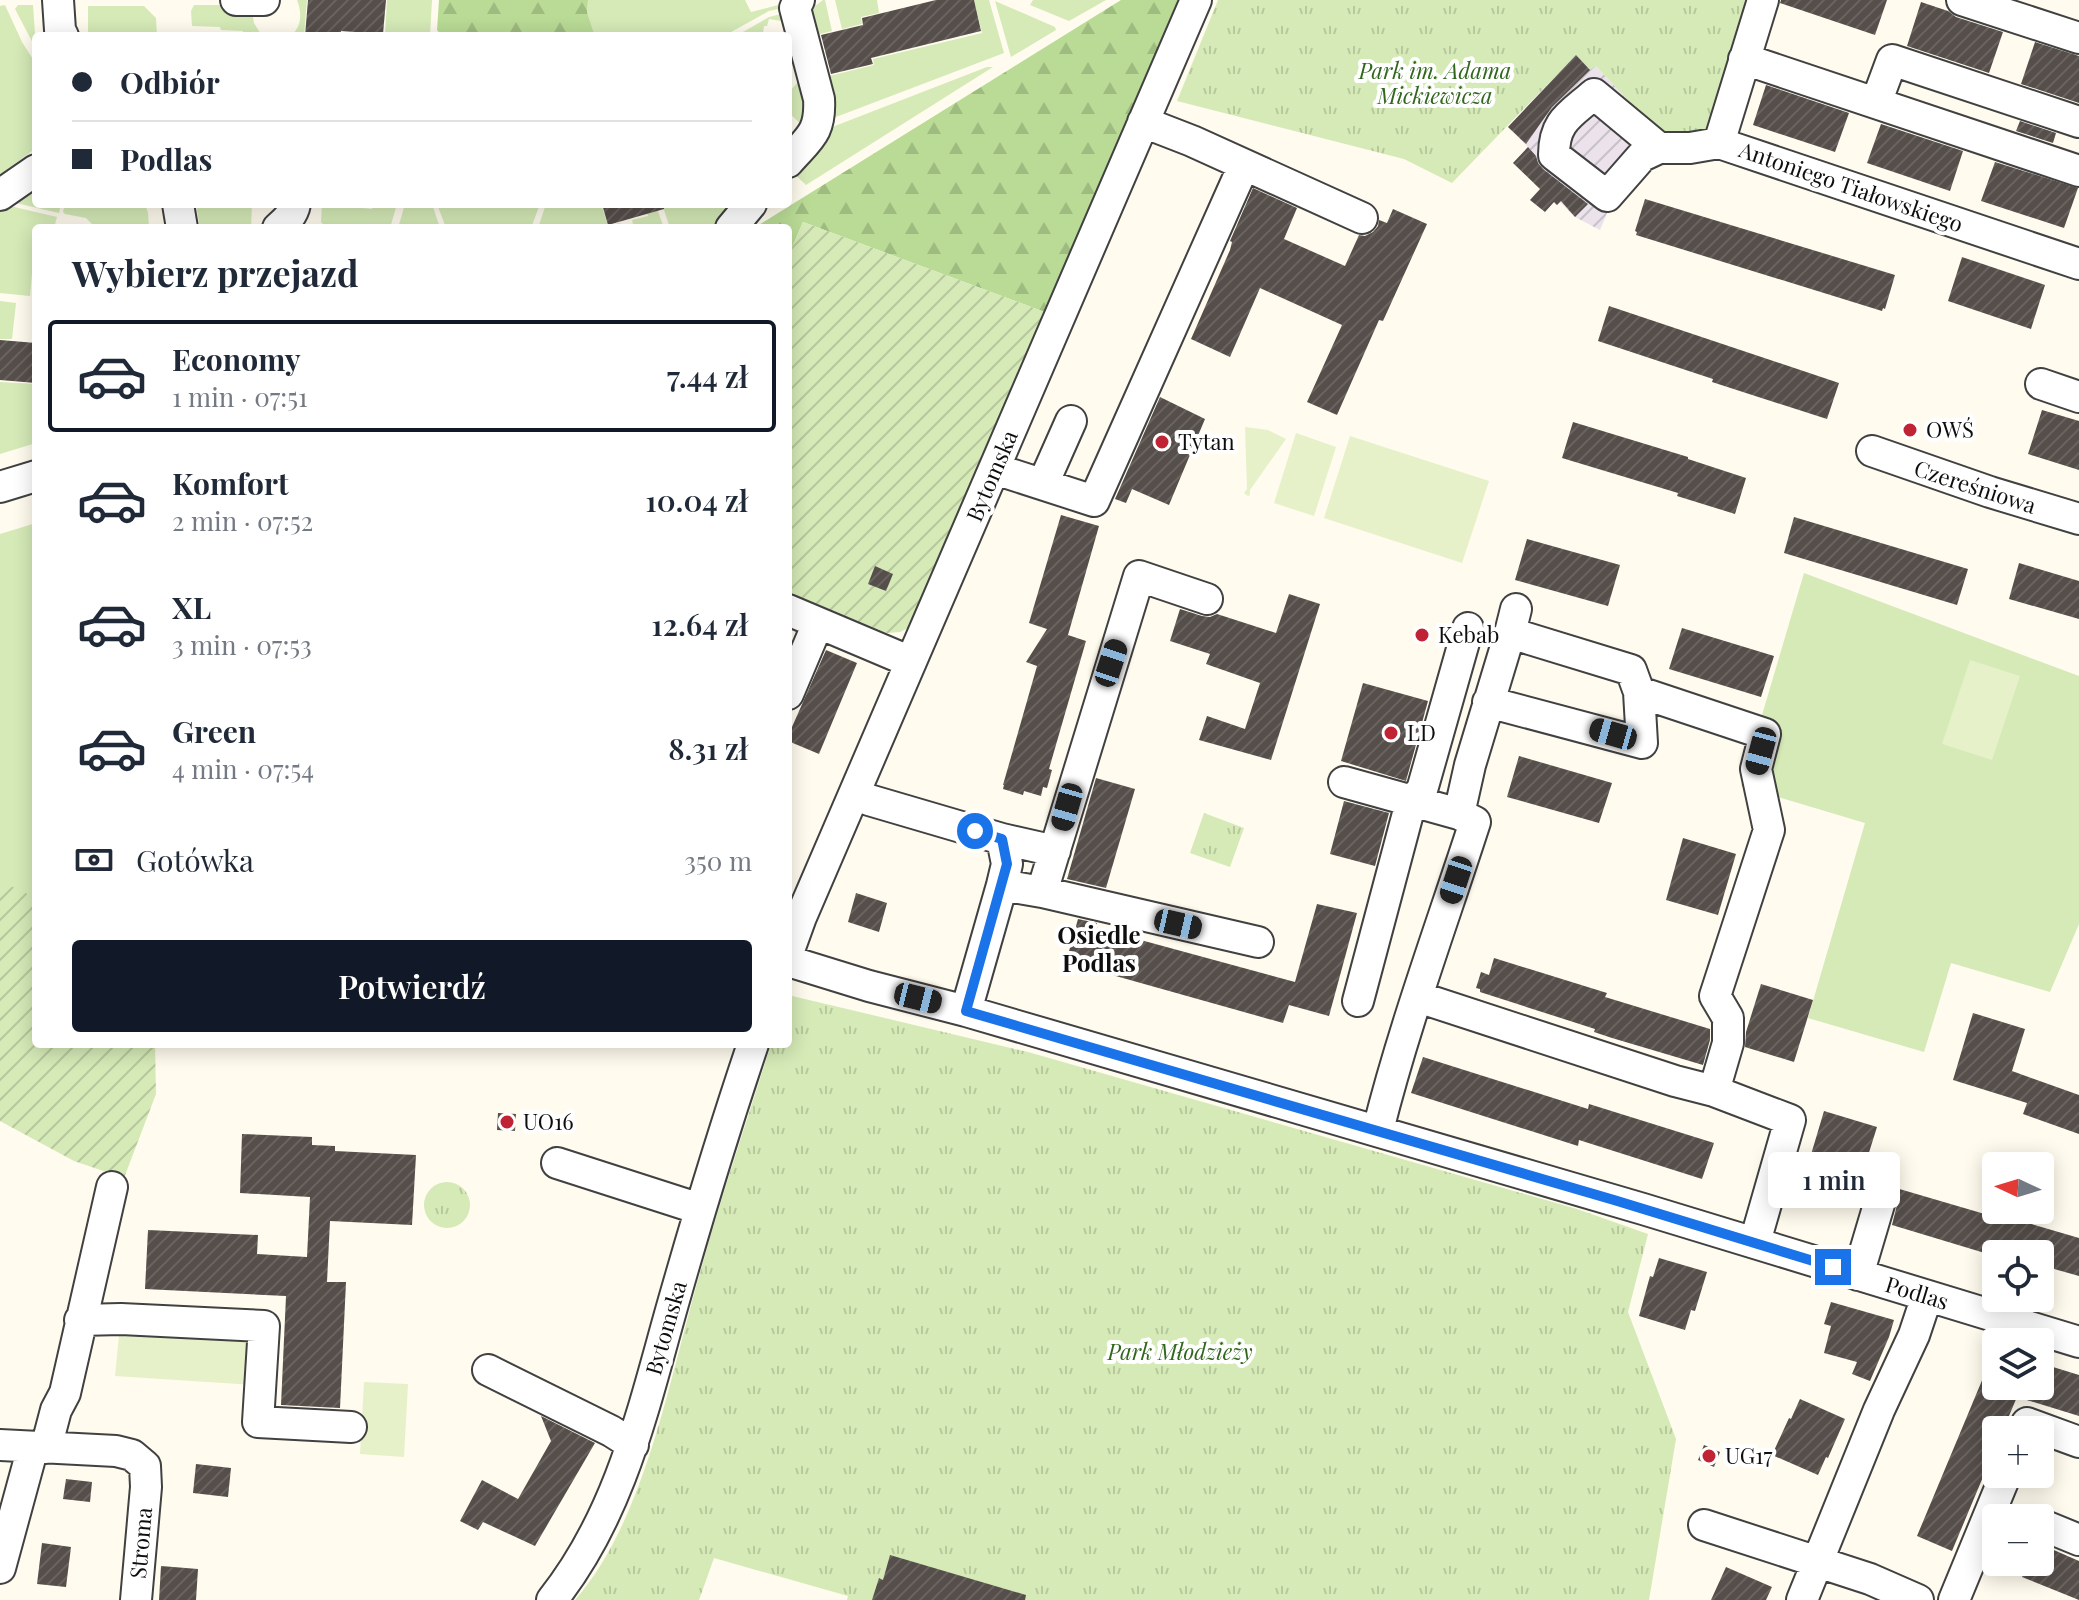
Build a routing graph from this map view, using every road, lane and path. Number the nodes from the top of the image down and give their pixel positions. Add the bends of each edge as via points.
1 (58, 0) edge
2 (68, 0) edge
3 (236, 0) edge
4 (264, 0) edge
5 (799, 0) edge
6 (1196, 0) edge
7 (1763, 0) edge
8 (1962, 0) edge
9 (61, 32) edge
10 (2079, 38) edge
11 (1744, 59) junction
12 (1876, 103) junction
13 (1143, 122) junction
14 (2079, 122) edge
15 (1719, 143) junction
16 (1659, 148) dead end
17 (792, 157) edge
18 (1244, 165) junction
19 (2079, 171) edge
20 (32, 173) edge
21 (0, 195) edge
22 (294, 208) edge
23 (748, 208) edge
24 (1362, 218) dead end
25 (282, 224) edge
26 (734, 224) edge
27 (2079, 264) edge
28 (2041, 384) dead end
29 (2079, 397) edge
30 (1071, 421) dead end
31 (1872, 451) dead end
32 (995, 469) junction
33 (32, 477) edge
34 (1043, 484) junction
35 (0, 487) edge
36 (2079, 519) edge
37 (1207, 599) dead end
38 (792, 612) edge
39 (818, 623) junction
40 (1468, 628) dead end
41 (911, 662) junction
42 (792, 685) edge
43 (1639, 692) junction
44 (1488, 702) junction
45 (1344, 782) dead end
46 (855, 793) junction
47 (1411, 802) junction
48 (1459, 814) junction
49 (1002, 839) junction
50 (1055, 851) junction
51 (1002, 885) junction
52 (1042, 892) junction
53 (795, 915) edge
54 (1258, 942) dead end
55 (792, 962) edge
56 (1418, 997) junction
57 (1358, 1001) dead end
58 (966, 1011) junction
59 (752, 1048) edge
60 (1714, 1091) junction
61 (1378, 1130) junction
62 (557, 1163) dead end
63 (112, 1187) dead end
64 (1880, 1201) dead end
65 (700, 1209) junction
66 (1755, 1242) junction
67 (1858, 1275) junction
68 (1927, 1296) junction
69 (80, 1320) junction
70 (2079, 1342) edge
71 (488, 1370) dead end
72 (351, 1427) dead end
73 (2054, 1433) edge
74 (2079, 1442) edge
75 (0, 1445) edge
76 (633, 1445) junction
77 (51, 1448) junction
78 (1704, 1525) dead end
79 (2054, 1530) edge
80 (1982, 1534) edge
81 (2079, 1540) edge
82 (1818, 1562) junction
83 (0, 1568) edge
84 (136, 1600) edge
85 (552, 1600) edge
86 (1802, 1600) edge
87 (1918, 1600) edge
88 (1954, 1600) edge

1 - 2 street
1 - 9 street
3 - 4 street
5 - 17 street via 795,8 820,112 817,127
6 - 13 street, Bytomska
7 - 11 street, Antoniego Tiałowskiego
8 - 10 street
11 - 12 street
11 - 15 street, Antoniego Tiałowskiego
12 - 14 street via 1892,60
12 - 19 street
13 - 18 street
13 - 32 street, Bytomska
15 - 16 street
15 - 27 street, Antoniego Tiałowskiego
18 - 24 street
18 - 34 street via 1094,501
20 - 21 street
22 - 25 street
23 - 26 street
28 - 29 street
30 - 34 street
31 - 36 street, Czereśniowa
32 - 34 street
32 - 41 street, Bytomska
33 - 35 street
37 - 50 street via 1139,576
38 - 39 street
39 - 41 street
39 - 42 street
40 - 47 street via 1422,790
41 - 46 street, Bytomska
43 - 44 street via 1642,743
43 - 44 street via 1631,670 1513,621
43 - 60 street via 1765,734 1756,769 1769,830 1715,996 1728,1018 1728,1043
44 - 48 street
45 - 47 street
46 - 49 street
46 - 53 street, Bytomska
47 - 48 street
47 - 57 street
48 - 56 street via 1475,822
49 - 50 street
49 - 51 street via 1007,864
50 - 52 street
51 - 52 street
51 - 58 street
52 - 54 street
55 - 58 street, Podlas
56 - 60 street
56 - 61 street
58 - 61 street, Podlas
59 - 65 street, Bytomska
60 - 66 street via 1790,1120
61 - 66 street, Podlas
62 - 65 street
63 - 69 street
64 - 67 street
65 - 76 street, Bytomska
66 - 67 street, Podlas
67 - 68 street, Podlas
68 - 70 street, Podlas
68 - 82 street
69 - 72 street via 264,1326 258,1422
69 - 77 street via 65,1393 71,1418
71 - 76 street
73 - 74 street
75 - 77 street
76 - 85 street, Bytomska via 603,1519
77 - 83 street
77 - 84 street, Stroma via 116,1451 145,1466
78 - 82 street
79 - 81 street
80 - 88 street
82 - 86 street
82 - 87 street

